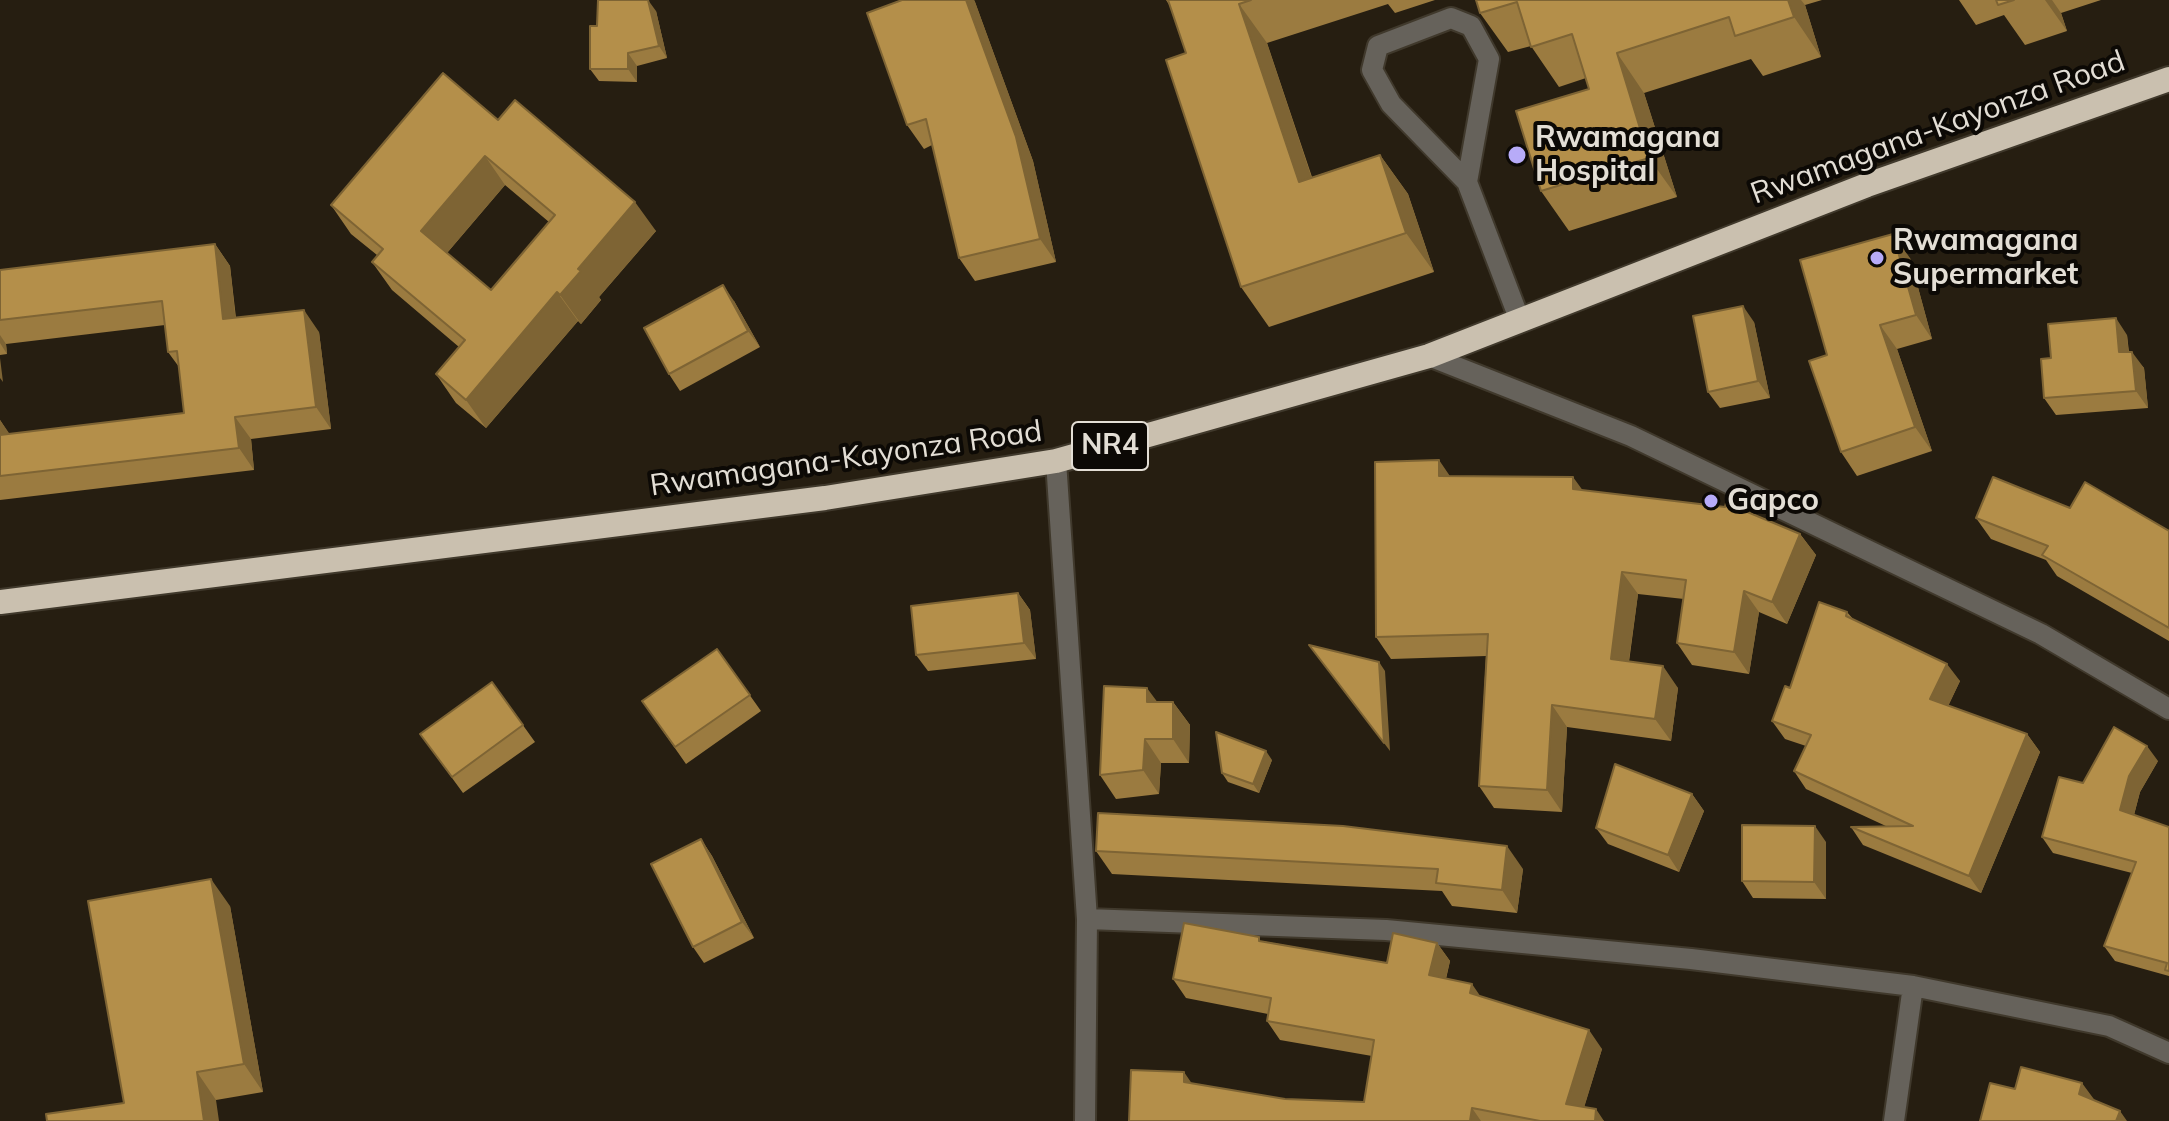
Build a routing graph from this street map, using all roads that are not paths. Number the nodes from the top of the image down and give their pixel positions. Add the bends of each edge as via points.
1 (2169, 79) edge
2 (1467, 182) junction
3 (1520, 321) junction
4 (1429, 356) junction
5 (1056, 461) junction
6 (0, 602) edge
7 (2169, 709) edge
8 (1087, 919) junction
9 (1913, 986) junction
10 (2169, 1053) edge
11 (1085, 1121) edge
12 (1894, 1121) edge

1 - 3 highway, Rwamagana-Kayonza Road / NR4 via 1867,185
2 - 2 street via 1391,104 1372,70 1378,46 1451,18 1471,26 1489,59
2 - 3 street
3 - 4 highway, Rwamagana-Kayonza Road / NR4
4 - 5 highway, Rwamagana-Kayonza Road / NR4
4 - 7 street via 1631,436 2041,634
5 - 6 highway, Rwamagana-Kayonza Road / NR4 via 825,498
5 - 8 street
8 - 9 street via 1386,930
8 - 11 street
9 - 10 street via 2109,1026
9 - 12 street

